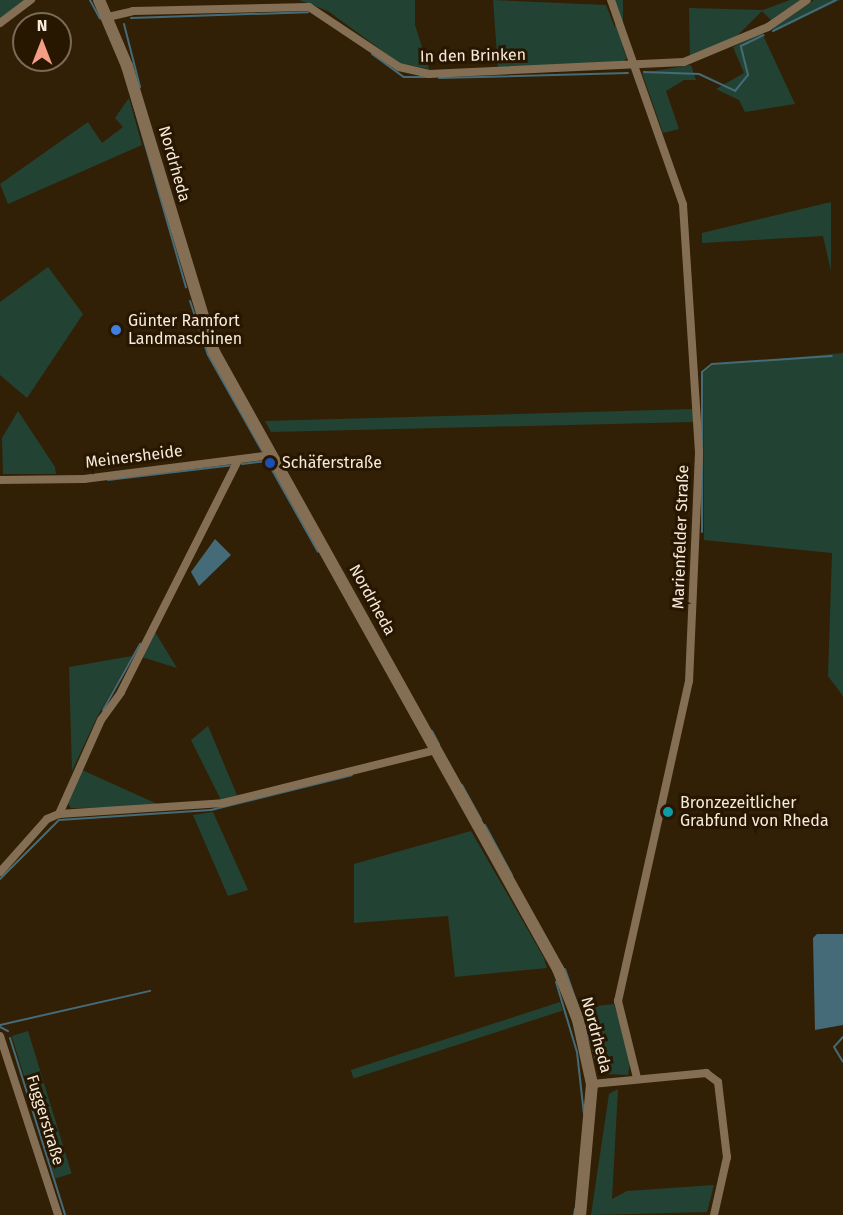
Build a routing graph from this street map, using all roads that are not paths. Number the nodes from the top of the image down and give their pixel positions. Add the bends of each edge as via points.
1 (31, 0) edge
2 (99, 0) edge
3 (611, 0) edge
4 (807, 0) edge
5 (108, 17) junction
6 (0, 23) edge
7 (635, 66) junction
8 (271, 455) junction
9 (238, 460) junction
10 (0, 480) edge
11 (436, 750) junction
12 (59, 814) junction
13 (0, 872) edge
14 (0, 1036) edge
15 (637, 1078) junction
16 (592, 1084) junction
17 (58, 1215) edge
18 (580, 1215) edge
19 (714, 1215) edge

1 - 6 street
2 - 5 main road, Nordrheda
3 - 7 street, Marienfelder Straße
4 - 7 street, In den Brinken via 768,27 697,59
5 - 7 street, In den Brinken via 133,11 299,6 320,10 414,72
5 - 8 main road, Nordrheda via 209,339
7 - 15 street, Marienfelder Straße via 683,205 699,453 689,681 618,1001
8 - 9 street, Meinersheide
8 - 11 main road, Nordrheda
9 - 10 street, Meinersheide via 84,479
9 - 12 street via 121,692 101,720
11 - 12 street via 223,803
11 - 16 main road, Nordrheda via 558,969 578,1020
12 - 13 street via 47,819
14 - 17 street, Fuggerstraße
15 - 16 street
15 - 19 street via 706,1073 718,1082 727,1157
16 - 18 main road, Nordrheda

